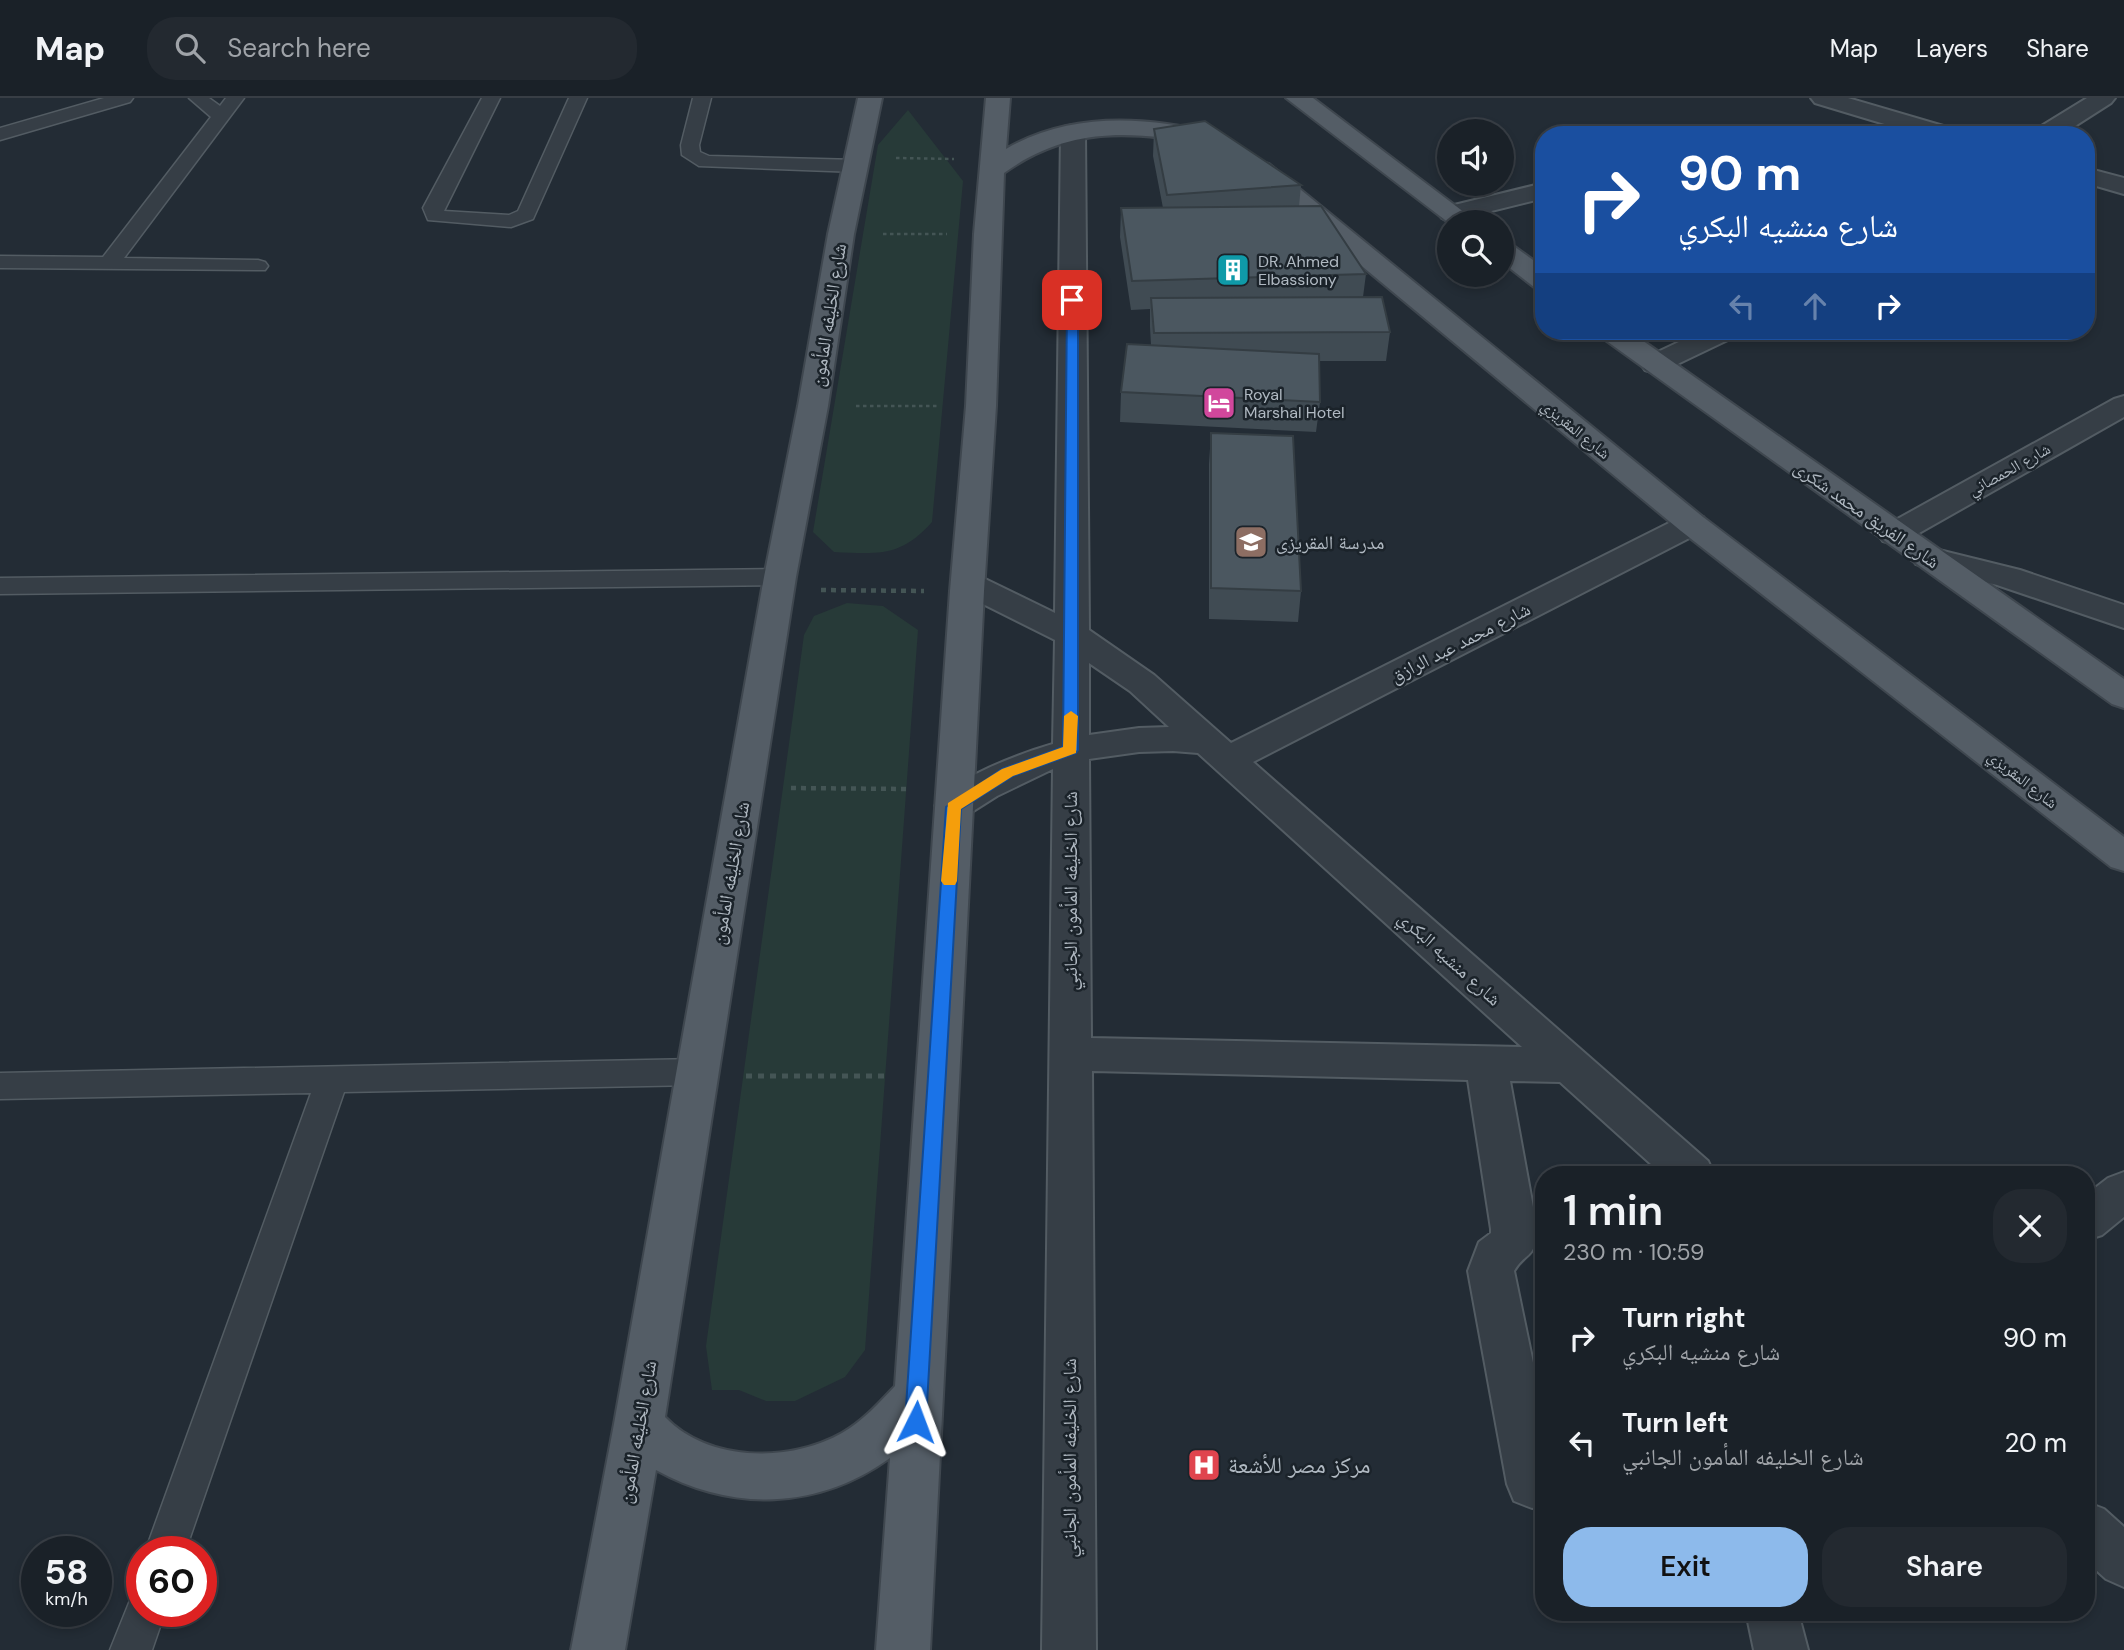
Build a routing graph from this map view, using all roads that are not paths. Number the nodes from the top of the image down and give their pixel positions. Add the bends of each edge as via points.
1 (124, 98) edge
2 (198, 98) edge
3 (235, 98) edge
4 (491, 98) edge
5 (578, 98) edge
6 (702, 98) edge
7 (870, 98) edge
8 (998, 98) edge
9 (1298, 98) edge
10 (1823, 98) edge
11 (2103, 98) edge
12 (221, 116) junction
13 (1893, 126) edge
14 (2059, 126) edge
15 (1073, 132) junction
16 (0, 134) edge
17 (857, 162) junction
18 (994, 164) junction
19 (2095, 178) edge
20 (2124, 186) edge
21 (1535, 193) edge
22 (1447, 210) edge
23 (1483, 210) edge
24 (1514, 259) edge
25 (0, 262) edge
26 (109, 264) junction
27 (258, 266) dead end
28 (1535, 274) edge
29 (1623, 340) edge
30 (1705, 340) edge
31 (1655, 364) junction
32 (2124, 405) edge
33 (1692, 524) junction
34 (1894, 534) junction
35 (1927, 557) junction
36 (778, 584) junction
37 (0, 586) edge
38 (967, 587) junction
39 (2124, 617) edge
40 (1072, 635) junction
41 (2124, 696) edge
42 (1071, 750) junction
43 (1218, 750) junction
44 (954, 798) junction
45 (2047, 798) junction
46 (2124, 828) edge
47 (2124, 857) edge
48 (1070, 1054) junction
49 (1486, 1063) junction
50 (1569, 1065) junction
51 (697, 1074) junction
52 (331, 1080) junction
53 (0, 1086) edge
54 (1683, 1166) edge
55 (2124, 1191) edge
56 (2095, 1214) edge
57 (917, 1396) junction
58 (639, 1424) junction
59 (1532, 1484) dead end
60 (2095, 1535) edge
61 (171, 1536) edge
62 (2124, 1561) edge
63 (1774, 1621) edge
64 (139, 1627) edge
65 (131, 1650) edge
66 (598, 1650) edge
67 (903, 1650) edge
68 (1069, 1650) edge
69 (1781, 1650) edge

1 - 16 lane
2 - 12 lane
3 - 12 lane
4 - 5 lane via 433,208 435,216 511,220 526,215
6 - 17 lane via 690,145 691,155 706,162
7 - 17 main road, شارع الخليفه المأمون
8 - 18 main road
9 - 22 main road
10 - 13 street
11 - 14 street
12 - 26 lane
15 - 18 main road, شارع المقريزي via 1026,146
15 - 33 main road, شارع المقريزي via 1155,129 1195,136 1233,150
15 - 40 street, شارع الخليفه المأمون الجانبي
17 - 36 main road, شارع الخليفه المأمون
18 - 38 main road
19 - 20 street
21 - 23 street
24 - 28 main road
25 - 26 lane
26 - 27 lane
29 - 31 main road, شارع الفريق محمد شكرى
30 - 31 street
31 - 34 main road, شارع الفريق محمد شكرى
32 - 34 street, شارع الحمصاني
33 - 43 street, شارع محمد عبد الرازق
33 - 45 main road, شارع المقريزي
34 - 35 main road, شارع الفريق محمد شكرى
35 - 39 street via 2008,577
35 - 41 main road, شارع الفريق محمد شكرى
36 - 37 lane
36 - 51 main road, شارع الخليفه المأمون
38 - 40 street, شارع منشيه البكري
38 - 44 main road
40 - 42 street, شارع الخليفه المأمون الجانبي
40 - 43 street, شارع منشيه البكري via 1142,683
42 - 43 street via 1139,739
42 - 44 street via 1008,772
42 - 48 street, شارع الخليفه المأمون الجانبي
43 - 50 street, شارع منشيه البكري
44 - 57 main road
45 - 46 main road
45 - 47 main road, شارع المقريزي
48 - 49 street
48 - 68 street, شارع الخليفه المأمون الجانبي
49 - 50 street
49 - 59 street via 1514,1229 1513,1242 1495,1256 1491,1271
50 - 54 street, شارع منشيه البكري
51 - 52 lane
51 - 58 main road, شارع الخليفه المأمون
52 - 53 lane
52 - 61 lane
55 - 56 street
57 - 58 main road via 890,1427 858,1451 820,1468 779,1477 737,1476 699,1467 665,1449
57 - 67 main road
58 - 66 main road, شارع الخليفه المأمون
60 - 62 street
63 - 69 street
64 - 65 lane

